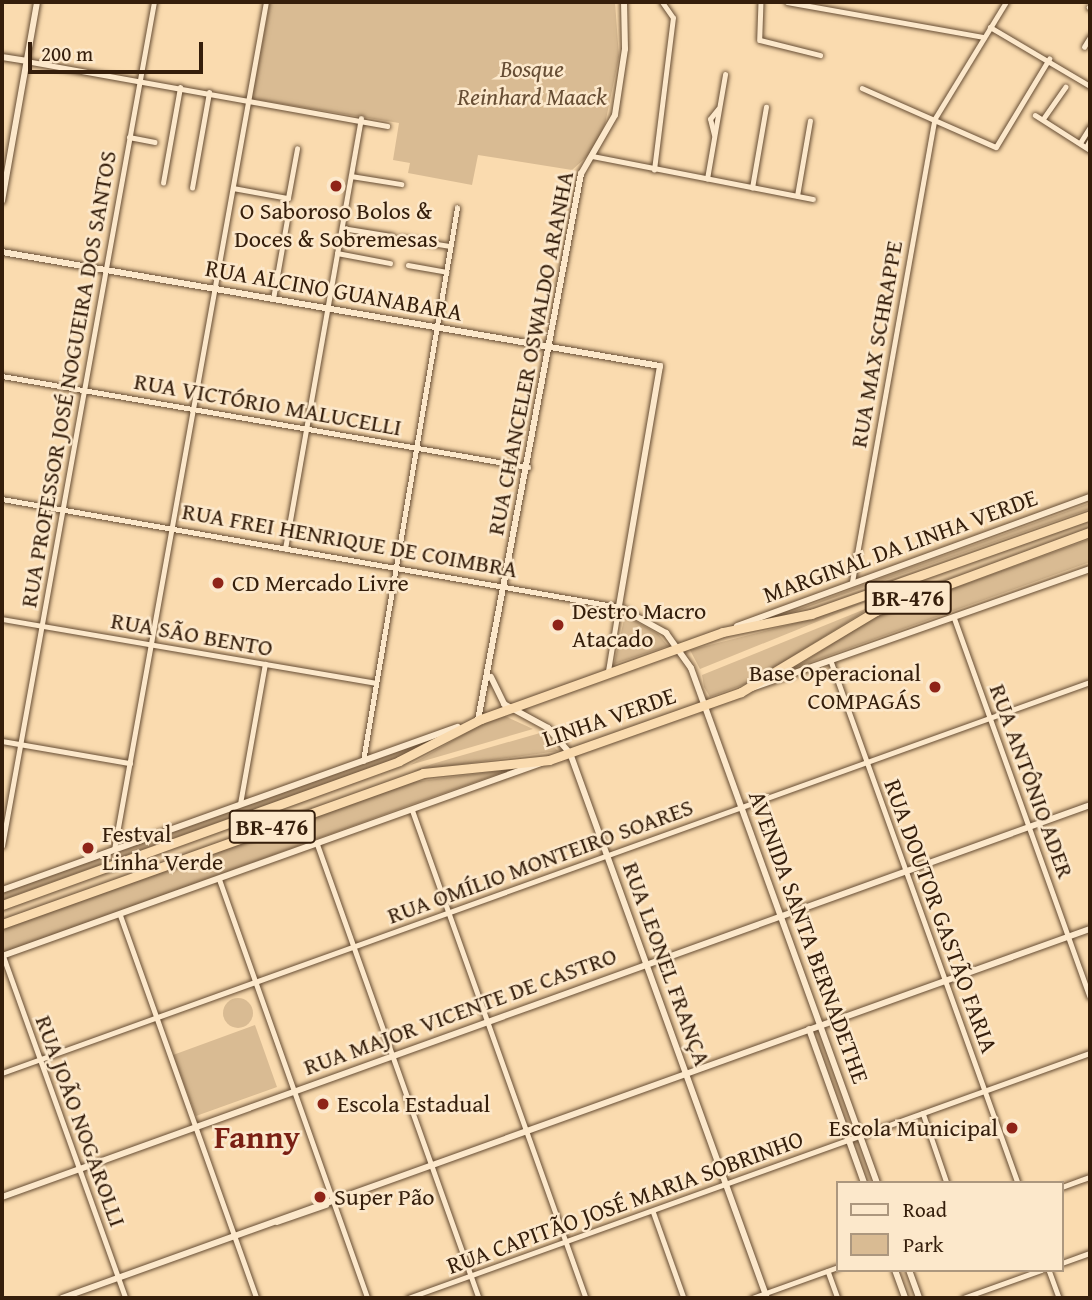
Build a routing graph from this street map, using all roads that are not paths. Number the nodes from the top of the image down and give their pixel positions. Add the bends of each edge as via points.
1 (37, 2) edge
2 (154, 2) edge
3 (266, 2) edge
4 (624, 2) edge
5 (662, 2) edge
6 (761, 2) edge
7 (787, 2) edge
8 (1006, 2) edge
9 (990, 27) junction
10 (984, 37) junction
11 (1090, 37) edge
12 (1084, 47) dead end
13 (820, 55) dead end
14 (2, 57) edge
15 (1049, 59) junction
16 (26, 61) junction
17 (724, 75) dead end
18 (139, 81) junction
19 (1090, 86) edge
20 (1065, 87) dead end
21 (180, 88) junction
22 (862, 88) dead end
23 (209, 93) junction
24 (249, 100) junction
25 (766, 107) dead end
26 (1035, 115) dead end
27 (361, 119) junction
28 (934, 120) junction
29 (1043, 120) junction
30 (810, 121) dead end
31 (387, 127) dead end
32 (1090, 127) edge
33 (130, 137) junction
34 (1090, 140) edge
35 (155, 142) dead end
36 (1080, 143) junction
37 (1088, 148) edge
38 (297, 149) dead end
39 (592, 156) junction
40 (653, 170) junction
41 (351, 176) junction
42 (707, 179) junction
43 (163, 183) dead end
44 (401, 184) dead end
45 (192, 188) dead end
46 (233, 188) junction
47 (751, 188) junction
48 (797, 196) junction
49 (813, 199) dead end
50 (2, 201) edge
51 (457, 208) dead end
52 (287, 220) dead end
53 (342, 228) junction
54 (392, 236) dead end
55 (400, 238) dead end
56 (450, 246) junction
57 (2, 252) edge
58 (337, 253) junction
59 (390, 263) dead end
60 (408, 265) dead end
61 (106, 270) junction
62 (446, 272) junction
63 (215, 289) junction
64 (274, 299) junction
65 (328, 308) junction
66 (436, 327) junction
67 (550, 347) junction
68 (2, 376) edge
69 (84, 390) junction
70 (193, 409) junction
71 (306, 429) junction
72 (418, 448) junction
73 (528, 467) junction
74 (1090, 498) edge
75 (2, 499) edge
76 (62, 510) junction
77 (1090, 515) edge
78 (172, 529) junction
79 (1090, 532) edge
80 (285, 549) junction
81 (397, 568) junction
82 (1090, 569) edge
83 (852, 582) junction
84 (506, 587) junction
85 (619, 607) junction
86 (954, 617) junction
87 (2, 618) edge
88 (41, 625) junction
89 (723, 632) junction
90 (151, 644) junction
91 (680, 648) junction
92 (831, 661) junction
93 (265, 664) junction
94 (491, 674) junction
95 (607, 674) junction
96 (1090, 682) edge
97 (376, 683) junction
98 (741, 692) junction
99 (705, 705) junction
100 (511, 710) junction
101 (991, 718) junction
102 (481, 719) junction
103 (2, 741) edge
104 (20, 744) junction
105 (570, 753) junction
106 (549, 760) junction
107 (363, 761) junction
108 (867, 762) junction
109 (130, 763) junction
110 (240, 805) junction
111 (1090, 805) edge
112 (742, 807) junction
113 (412, 809) junction
114 (1030, 826) junction
115 (317, 843) junction
116 (2, 846) edge
117 (114, 850) junction
118 (607, 856) junction
119 (906, 871) junction
120 (219, 878) junction
121 (2, 890) edge
122 (2, 905) edge
123 (449, 912) junction
124 (120, 914) junction
125 (781, 916) junction
126 (2, 924) edge
127 (1090, 929) edge
128 (1069, 936) junction
129 (354, 947) junction
130 (2, 956) edge
131 (647, 964) junction
132 (945, 981) junction
133 (256, 982) junction
134 (1090, 996) edge
135 (157, 1017) junction
136 (488, 1022) junction
137 (820, 1025) junction
138 (809, 1030) junction
139 (1090, 1053) edge
140 (393, 1056) junction
141 (40, 1059) junction
142 (2, 1073) edge
143 (686, 1074) junction
144 (295, 1091) junction
145 (985, 1091) junction
146 (923, 1113) junction
147 (196, 1127) junction
148 (527, 1131) junction
149 (860, 1136) junction
150 (849, 1140) junction
151 (432, 1165) junction
152 (80, 1169) junction
153 (1090, 1177) edge
154 (863, 1181) edge
155 (876, 1181) edge
156 (946, 1181) edge
157 (1016, 1181) edge
158 (726, 1184) junction
159 (1064, 1186) edge
160 (2, 1197) edge
161 (334, 1200) junction
162 (653, 1210) junction
163 (234, 1236) junction
164 (566, 1242) junction
165 (1090, 1253) edge
166 (1064, 1262) edge
167 (836, 1268) edge
168 (828, 1271) junction
169 (896, 1272) edge
170 (910, 1272) edge
171 (1035, 1272) edge
172 (1050, 1272) edge
173 (471, 1276) junction
174 (119, 1278) junction
175 (766, 1296) edge
176 (62, 1298) edge
177 (127, 1298) edge
178 (257, 1298) edge
179 (369, 1298) edge
180 (408, 1298) edge
181 (479, 1298) edge
182 (586, 1298) edge
183 (684, 1298) edge
184 (752, 1298) edge
185 (838, 1298) edge
186 (905, 1298) edge
187 (919, 1298) edge
188 (963, 1298) edge
189 (1059, 1298) edge

1 - 16 main road
2 - 18 street, RUA PROFESSOR JOSÉ NOGUEIRA DOS SANTOS
3 - 24 street
4 - 39 main road, RUA CHANCELER OSWALDO ARANHA via 625,49 615,116
5 - 40 street via 673,18
6 - 13 street via 760,40
7 - 10 street
8 - 9 street, RUA MAX SCHRAPPE
9 - 10 street, RUA MAX SCHRAPPE
9 - 15 street
10 - 28 street, RUA MAX SCHRAPPE
11 - 12 street
14 - 16 main road
15 - 19 street
15 - 28 street via 996,147
16 - 18 street
16 - 50 main road
17 - 42 street
18 - 21 street
18 - 33 street, RUA PROFESSOR JOSÉ NOGUEIRA DOS SANTOS
20 - 29 street
21 - 23 street
21 - 43 street
22 - 28 street
23 - 24 street
23 - 45 street
24 - 27 street
24 - 46 street
25 - 47 street
26 - 29 street
27 - 31 street
27 - 41 street
28 - 83 street, RUA MAX SCHRAPPE
29 - 36 street
30 - 48 street
32 - 36 street
33 - 35 street
33 - 61 street, RUA PROFESSOR JOSÉ NOGUEIRA DOS SANTOS
34 - 37 street
36 - 37 street
38 - 46 street via 288,198
39 - 40 street
39 - 67 main road, RUA CHANCELER OSWALDO ARANHA via 581,174
40 - 42 street
41 - 44 street
41 - 53 street
42 - 47 street
46 - 63 street
47 - 48 street
48 - 49 street
51 - 56 street
52 - 64 street
53 - 54 street
53 - 58 street
55 - 56 street
56 - 62 street
57 - 61 main road, RUA ALCINO GUANABARA
58 - 59 street
58 - 65 street
60 - 62 street
61 - 63 main road, RUA ALCINO GUANABARA
61 - 69 street, RUA PROFESSOR JOSÉ NOGUEIRA DOS SANTOS
62 - 66 street
63 - 64 main road, RUA ALCINO GUANABARA
63 - 70 street
64 - 65 main road, RUA ALCINO GUANABARA
65 - 66 main road, RUA ALCINO GUANABARA
65 - 71 street
66 - 67 main road, RUA ALCINO GUANABARA
66 - 72 street
67 - 73 main road, RUA CHANCELER OSWALDO ARANHA
67 - 85 main road, RUA ALCINO GUANABARA via 660,366
68 - 69 street, RUA VICTÓRIO MALUCELLI
69 - 70 street, RUA VICTÓRIO MALUCELLI
69 - 76 street, RUA PROFESSOR JOSÉ NOGUEIRA DOS SANTOS
70 - 71 street, RUA VICTÓRIO MALUCELLI
70 - 78 street
71 - 72 street, RUA VICTÓRIO MALUCELLI
71 - 80 street
72 - 73 street, RUA VICTÓRIO MALUCELLI
72 - 81 street
73 - 84 main road, RUA CHANCELER OSWALDO ARANHA
74 - 83 main road, MARGINAL DA LINHA VERDE
75 - 76 street, RUA FREI HENRIQUE DE COIMBRA
76 - 78 street, RUA FREI HENRIQUE DE COIMBRA
76 - 88 street, RUA PROFESSOR JOSÉ NOGUEIRA DOS SANTOS
77 - 89 highway, LINHA VERDE / BR-476 via 811,614
78 - 80 street, RUA FREI HENRIQUE DE COIMBRA
78 - 90 street
79 - 98 highway, LINHA VERDE / BR-476 via 876,611
80 - 81 street, RUA FREI HENRIQUE DE COIMBRA
81 - 84 street, RUA FREI HENRIQUE DE COIMBRA
81 - 97 street
82 - 86 main road
83 - 89 main road, MARGINAL DA LINHA VERDE
84 - 85 street, RUA FREI HENRIQUE DE COIMBRA
84 - 94 main road, RUA CHANCELER OSWALDO ARANHA
85 - 91 main road, RUA FREI HENRIQUE DE COIMBRA via 649,620
85 - 95 street
86 - 92 main road
86 - 101 street, RUA ANTÔNIO ADER
87 - 88 street, RUA SÃO BENTO
88 - 90 street, RUA SÃO BENTO
88 - 104 street, RUA PROFESSOR JOSÉ NOGUEIRA DOS SANTOS
89 - 91 highway, LINHA VERDE / BR-476
90 - 93 street, RUA SÃO BENTO
90 - 109 street
91 - 95 highway, LINHA VERDE / BR-476
91 - 99 main road, AVENIDA SANTA BERNADETHE
92 - 98 main road
92 - 108 street, RUA DOUTOR GASTÃO FARIA
93 - 97 street, RUA SÃO BENTO
93 - 110 street
94 - 100 main road
94 - 102 main road, RUA CHANCELER OSWALDO ARANHA
95 - 100 highway, LINHA VERDE / BR-476
96 - 101 street, RUA OMÍLIO MONTEIRO SOARES
97 - 107 street
98 - 99 highway, LINHA VERDE / BR-476
99 - 105 highway, LINHA VERDE / BR-476
99 - 112 main road, AVENIDA SANTA BERNADETHE
100 - 102 highway, LINHA VERDE / BR-476
100 - 105 main road, RUA LEONEL FRANÇA via 548,729
101 - 108 street, RUA OMÍLIO MONTEIRO SOARES
101 - 114 street, RUA ANTÔNIO ADER
102 - 107 main road
102 - 122 highway, LINHA VERDE / BR-476 via 399,761
103 - 104 street
104 - 109 street
104 - 116 street, RUA PROFESSOR JOSÉ NOGUEIRA DOS SANTOS
105 - 106 highway, LINHA VERDE / BR-476
105 - 118 main road, RUA LEONEL FRANÇA
106 - 113 main road
106 - 126 highway, LINHA VERDE / BR-476 via 423,773
107 - 110 main road
108 - 112 street, RUA OMÍLIO MONTEIRO SOARES
108 - 119 street, RUA DOUTOR GASTÃO FARIA
109 - 117 street
110 - 117 main road
111 - 114 main road, RUA MAJOR VICENTE DE CASTRO
112 - 118 street, RUA OMÍLIO MONTEIRO SOARES
112 - 125 main road, AVENIDA SANTA BERNADETHE
113 - 115 main road
113 - 123 street
114 - 119 main road, RUA MAJOR VICENTE DE CASTRO
114 - 128 street, RUA ANTÔNIO ADER
115 - 120 main road
115 - 129 street
117 - 121 main road
118 - 123 street, RUA OMÍLIO MONTEIRO SOARES
118 - 131 main road, RUA LEONEL FRANÇA
119 - 125 main road, RUA MAJOR VICENTE DE CASTRO
119 - 132 street, RUA DOUTOR GASTÃO FARIA
120 - 124 main road
120 - 133 street
123 - 129 street, RUA OMÍLIO MONTEIRO SOARES
123 - 136 street
124 - 130 main road
124 - 135 street
125 - 131 main road, RUA MAJOR VICENTE DE CASTRO
125 - 137 main road, AVENIDA SANTA BERNADETHE
127 - 128 main road
128 - 132 main road
128 - 134 street, RUA ANTÔNIO ADER
129 - 133 street, RUA OMÍLIO MONTEIRO SOARES
129 - 140 street
130 - 141 street, RUA JOÃO NOGAROLLI
131 - 136 main road, RUA MAJOR VICENTE DE CASTRO
131 - 143 main road, RUA LEONEL FRANÇA
132 - 137 main road
132 - 145 street, RUA DOUTOR GASTÃO FARIA
133 - 135 street, RUA OMÍLIO MONTEIRO SOARES
133 - 144 street
135 - 141 street, RUA OMÍLIO MONTEIRO SOARES
135 - 147 street
136 - 140 main road, RUA MAJOR VICENTE DE CASTRO
136 - 148 street
137 - 138 main road
137 - 149 main road, AVENIDA SANTA BERNADETHE
138 - 143 main road
138 - 150 main road, AVENIDA SANTA BERNADETHE
139 - 145 street, RUA CAPITÃO JOSÉ MARIA SOBRINHO
140 - 144 main road, RUA MAJOR VICENTE DE CASTRO
140 - 151 street
141 - 142 street, RUA OMÍLIO MONTEIRO SOARES
141 - 152 street, RUA JOÃO NOGAROLLI
143 - 148 main road
143 - 158 main road, RUA LEONEL FRANÇA
144 - 147 main road, RUA MAJOR VICENTE DE CASTRO
144 - 161 street
145 - 146 street, RUA CAPITÃO JOSÉ MARIA SOBRINHO
145 - 157 street, RUA DOUTOR GASTÃO FARIA
146 - 149 street, RUA CAPITÃO JOSÉ MARIA SOBRINHO
146 - 156 street
147 - 152 main road, RUA MAJOR VICENTE DE CASTRO
147 - 163 street
148 - 151 main road
148 - 164 street
149 - 150 street, RUA CAPITÃO JOSÉ MARIA SOBRINHO
149 - 155 main road, AVENIDA SANTA BERNADETHE
150 - 154 main road, AVENIDA SANTA BERNADETHE
150 - 158 street, RUA CAPITÃO JOSÉ MARIA SOBRINHO
151 - 161 main road
151 - 173 street
152 - 160 main road, RUA MAJOR VICENTE DE CASTRO
152 - 174 street, RUA JOÃO NOGAROLLI
153 - 159 street
158 - 162 street, RUA CAPITÃO JOSÉ MARIA SOBRINHO
158 - 175 main road, RUA LEONEL FRANÇA
161 - 163 main road
161 - 179 street
162 - 164 street, RUA CAPITÃO JOSÉ MARIA SOBRINHO
162 - 183 street
163 - 174 main road
163 - 178 street
164 - 173 street, RUA CAPITÃO JOSÉ MARIA SOBRINHO
164 - 182 street
165 - 166 street
167 - 168 street
168 - 175 street
168 - 185 street
169 - 186 main road
170 - 187 main road
171 - 188 street
172 - 189 street
173 - 180 street, RUA CAPITÃO JOSÉ MARIA SOBRINHO
173 - 181 street
174 - 176 main road
174 - 177 street, RUA JOÃO NOGAROLLI
175 - 184 street

